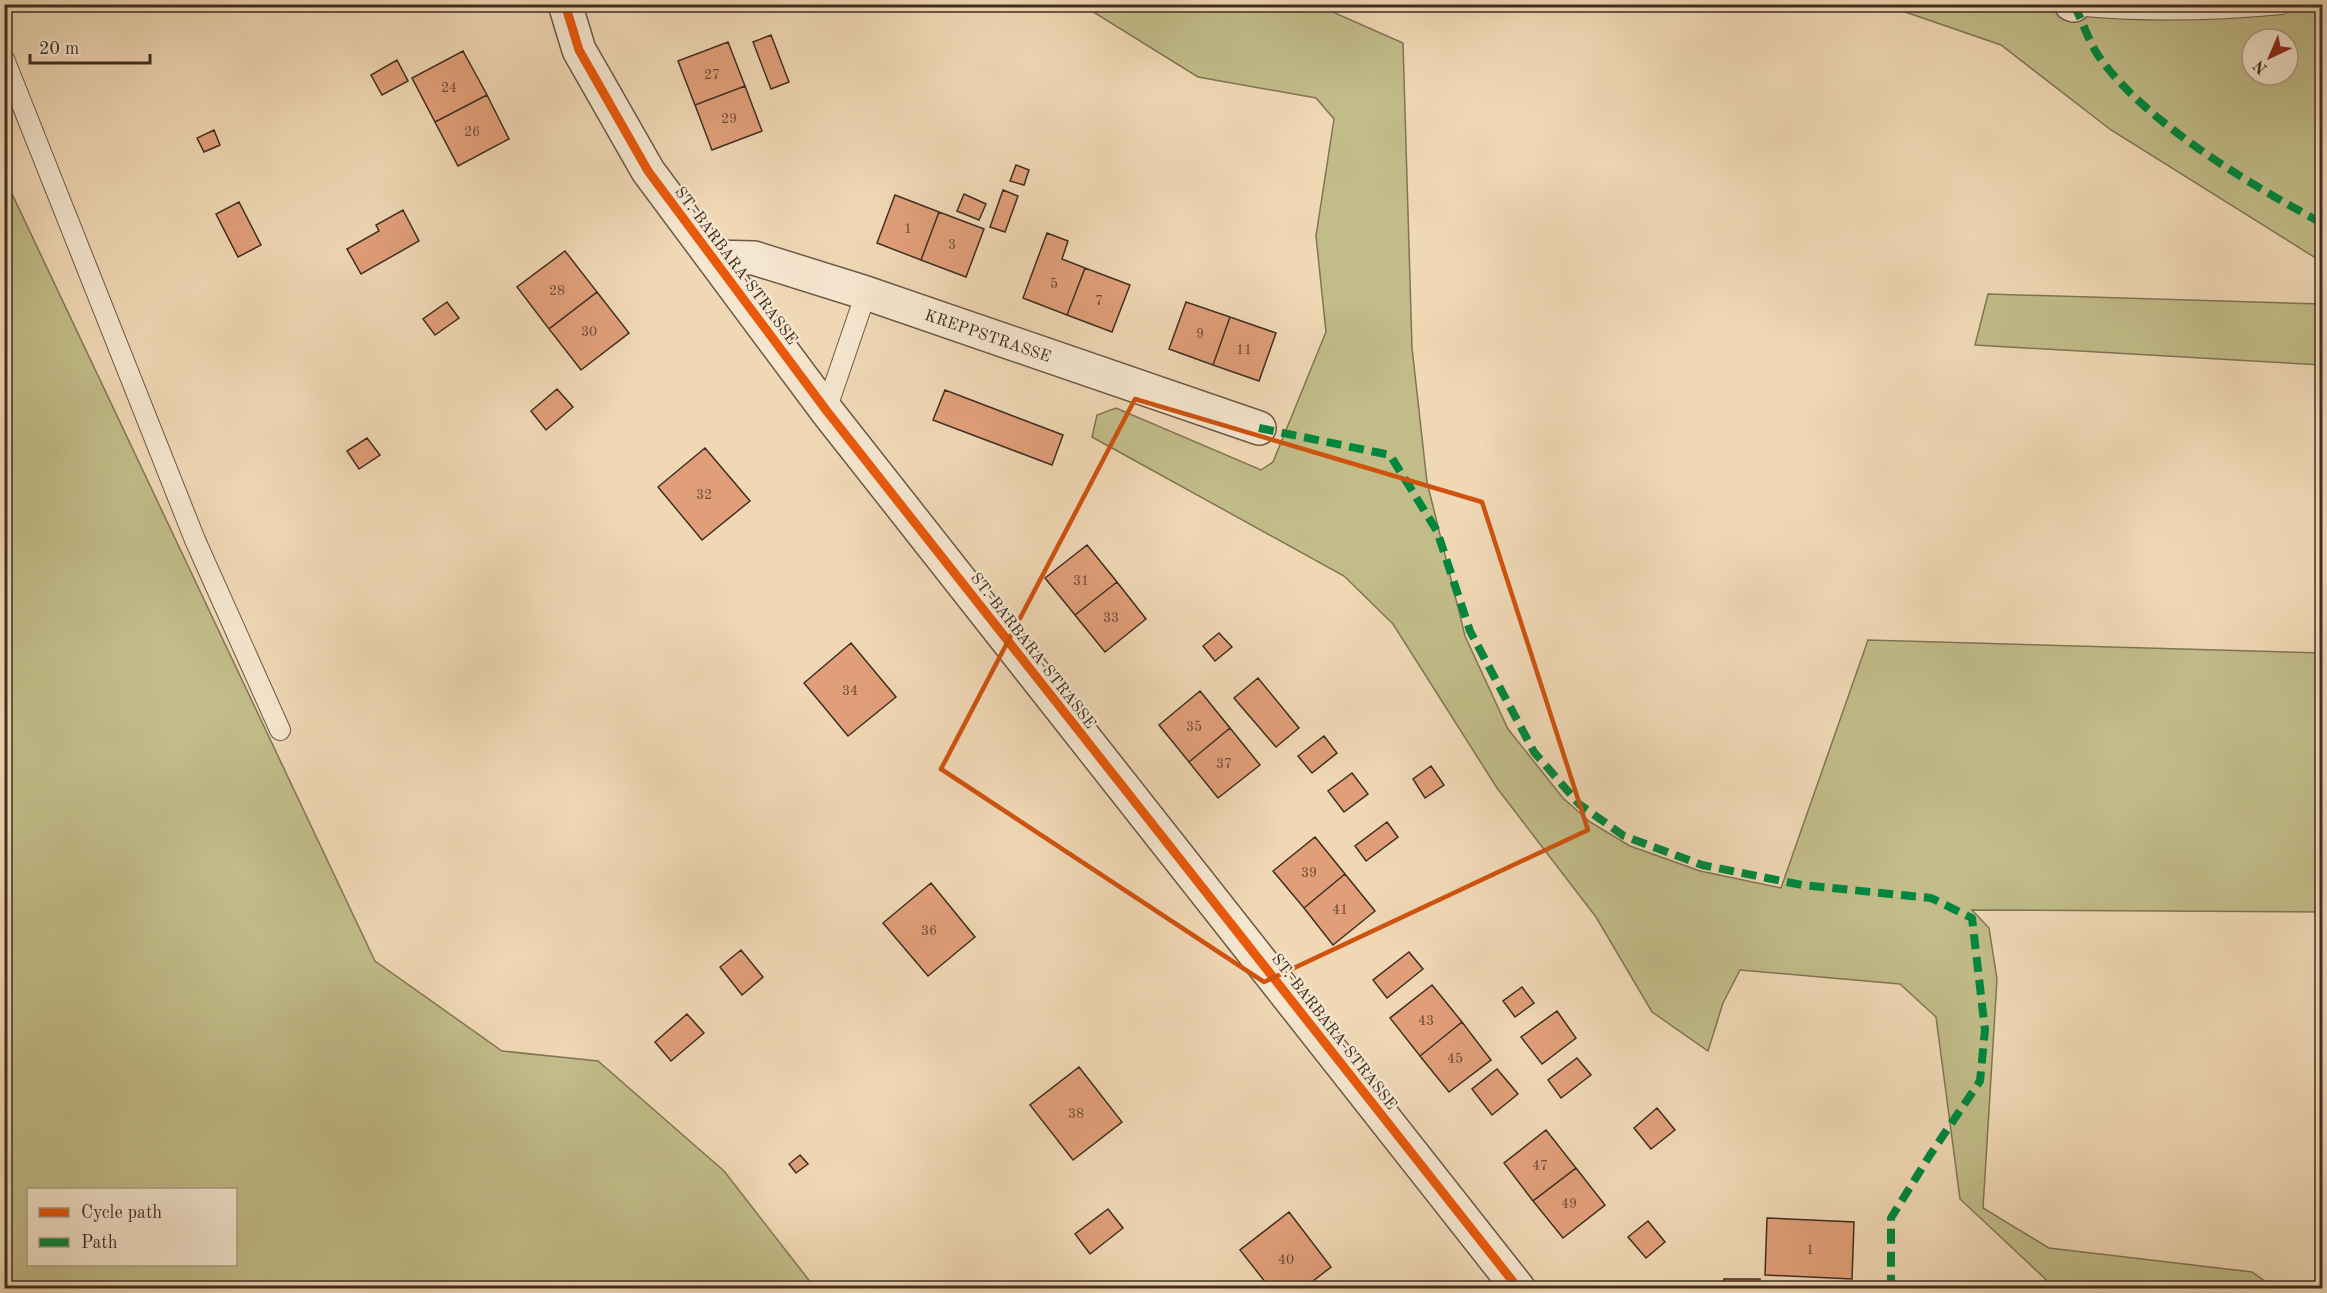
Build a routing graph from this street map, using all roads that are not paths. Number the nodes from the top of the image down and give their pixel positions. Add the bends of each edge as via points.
1 (565, 4) edge
2 (2281, 4) edge
3 (2073, 5) edge
4 (4, 59) edge
5 (713, 257) junction
6 (866, 293) junction
7 (826, 410) junction
8 (1259, 428) dead end
9 (280, 730) dead end
10 (1518, 1288) edge

1 - 5 street, ST.-BARBARA-STRASSE via 579,50 609,106 648,171
2 - 3 lane via 2227,10 2143,11
4 - 9 lane via 195,540
5 - 6 street, KREPPSTRASSE via 754,258
5 - 7 street, ST.-BARBARA-STRASSE
6 - 7 lane
6 - 8 street, KREPPSTRASSE
7 - 10 street, ST.-BARBARA-STRASSE

